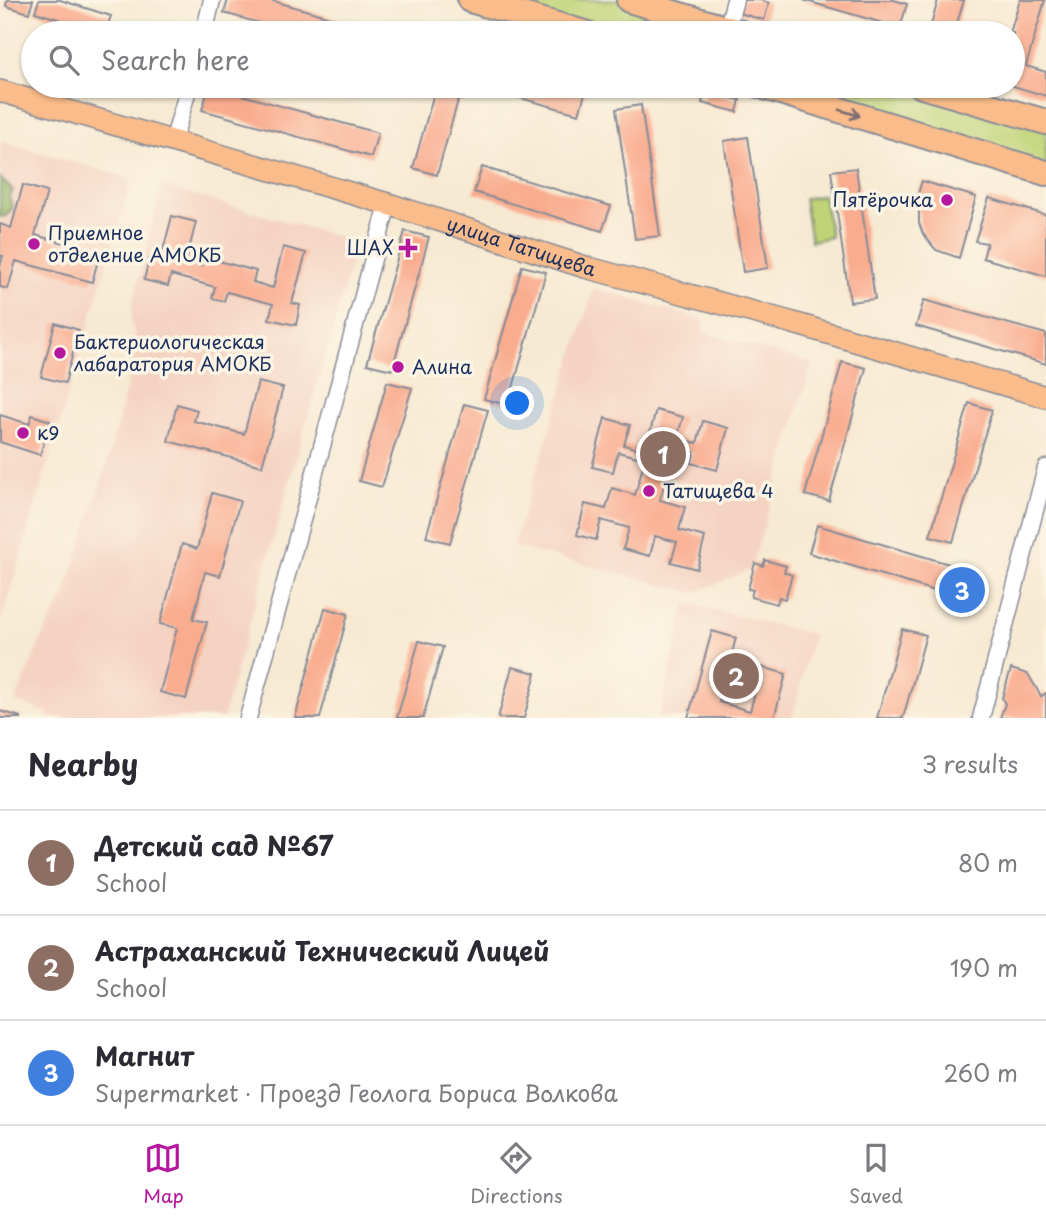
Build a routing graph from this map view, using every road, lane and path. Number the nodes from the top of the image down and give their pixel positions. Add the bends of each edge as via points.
1 (212, 0) edge
2 (470, 0) edge
3 (629, 0) edge
4 (735, 0) edge
5 (207, 21) edge
6 (543, 21) edge
7 (697, 21) edge
8 (733, 21) edge
9 (0, 91) edge
10 (21, 97) edge
11 (24, 98) edge
12 (186, 98) edge
13 (800, 98) edge
14 (963, 98) edge
15 (1046, 122) edge
16 (173, 142) junction
17 (1046, 173) edge
18 (388, 204) junction
19 (1046, 397) edge
20 (1046, 468) edge
21 (248, 718) edge
22 (982, 718) edge

1 - 5 street
2 - 6 highway
3 - 7 highway
4 - 8 street
9 - 10 main road, улица Татищева
11 - 16 main road, улица Татищева
12 - 16 street
13 -> 17 highway
14 - 15 highway
16 - 18 main road, улица Татищева
18 - 19 main road, улица Татищева via 585,267
18 - 21 street
20 - 22 street

